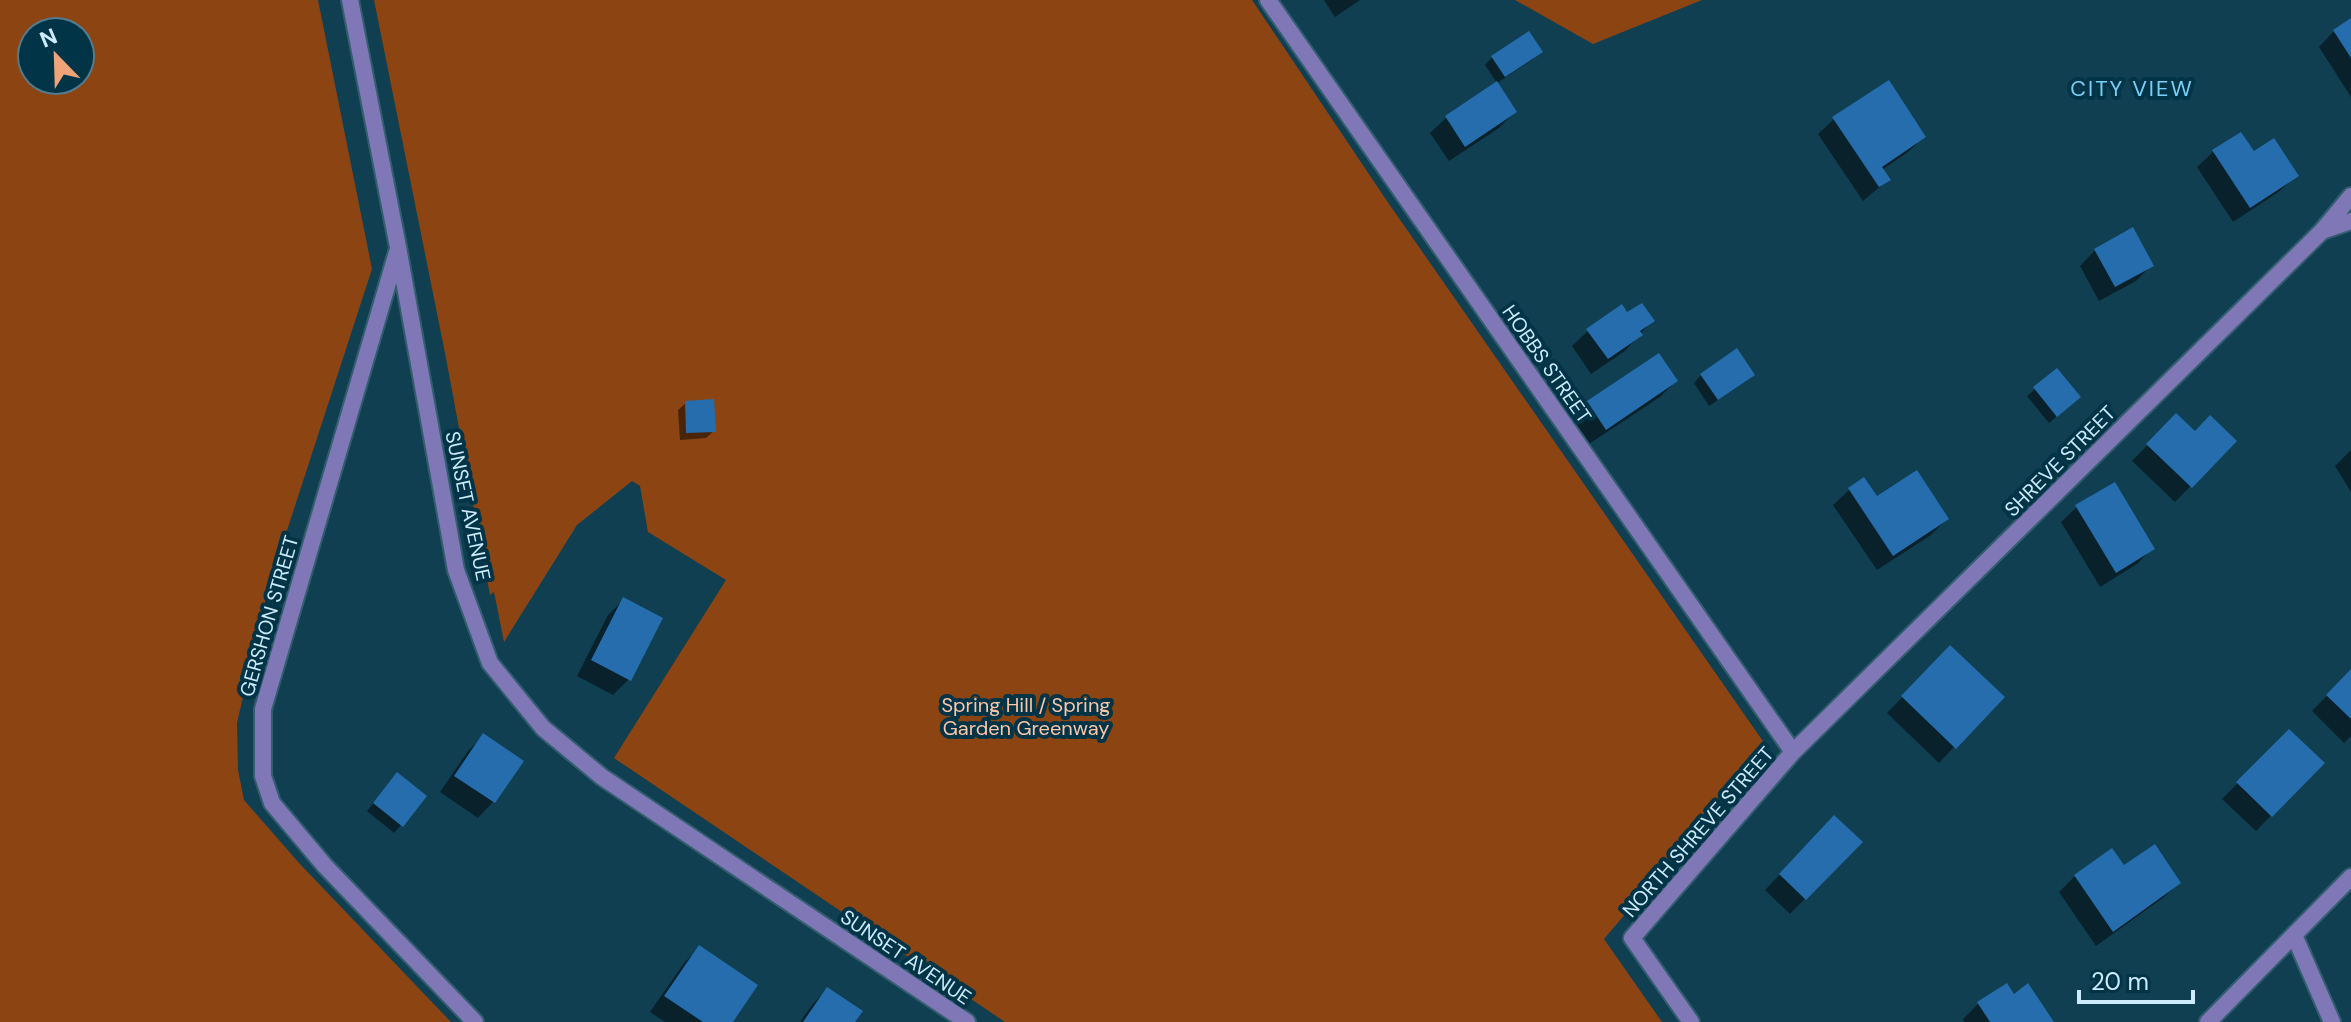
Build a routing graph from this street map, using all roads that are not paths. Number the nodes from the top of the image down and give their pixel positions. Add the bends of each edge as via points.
1 (350, 0) edge
2 (1268, 0) edge
3 (2351, 196) edge
4 (2351, 221) edge
5 (2322, 231) junction
6 (398, 247) junction
7 (1793, 752) junction
8 (2351, 877) edge
9 (2294, 935) junction
10 (475, 1022) edge
11 (967, 1022) edge
12 (1691, 1022) edge
13 (2208, 1022) edge
14 (2332, 1022) edge

1 - 6 street, SUNSET AVENUE
2 - 7 street, HOBBS STREET
3 - 5 street, SHREVE STREET
4 - 5 street
5 - 7 street, SHREVE STREET
6 - 10 street, GERSHON STREET via 263,709 263,776 272,803 325,866
6 - 11 street, SUNSET AVENUE via 456,570 490,663 543,728 602,777
7 - 12 street, NORTH SHREVE STREET via 1632,938
8 - 9 street
9 - 13 street
9 - 14 street

